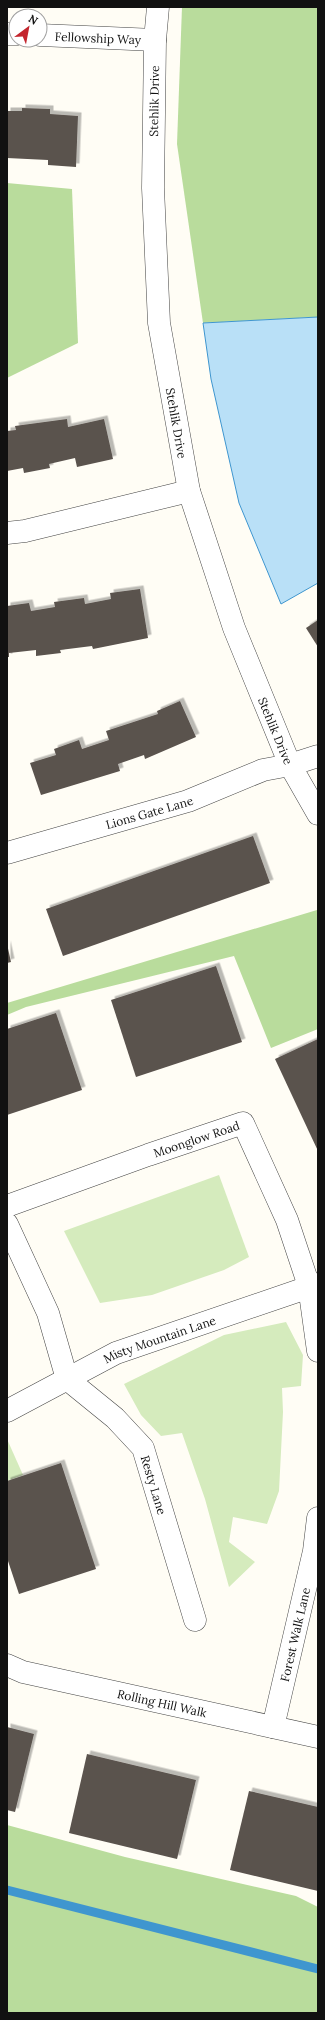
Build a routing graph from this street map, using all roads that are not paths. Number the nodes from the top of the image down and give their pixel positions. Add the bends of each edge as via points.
1 (158, 7) edge
2 (48, 35) edge
3 (155, 40) junction
4 (189, 492) junction
5 (7, 533) edge
6 (318, 756) edge
7 (290, 765) junction
8 (318, 814) edge
9 (7, 853) edge
10 (7, 1206) edge
11 (7, 1224) edge
12 (314, 1285) edge
13 (318, 1351) edge
14 (67, 1379) junction
15 (7, 1411) edge
16 (318, 1518) edge
17 (195, 1620) dead end
18 (7, 1665) edge
19 (273, 1727) junction
20 (318, 1737) edge

1 - 3 street, Stehlik Drive
2 - 3 street, Fellowship Way
3 - 4 street, Stehlik Drive via 153,188 159,323
4 - 5 street via 25,531
4 - 7 street, Stehlik Drive via 234,628
6 - 7 street, Lions Gate Lane
7 - 8 street, Stehlik Drive
7 - 9 street, Lions Gate Lane via 263,770 188,801
10 - 12 street, Moonglow Road via 244,1123
11 - 14 street via 48,1313
12 - 13 street
12 - 14 street, Misty Mountain Lane via 116,1353
14 - 15 street, Misty Mountain Lane
14 - 17 street, Resty Lane via 115,1418 143,1448
16 - 19 street, Forest Walk Lane via 314,1551
18 - 19 street, Rolling Hill Walk via 23,1672
19 - 20 street, Rolling Hill Walk

